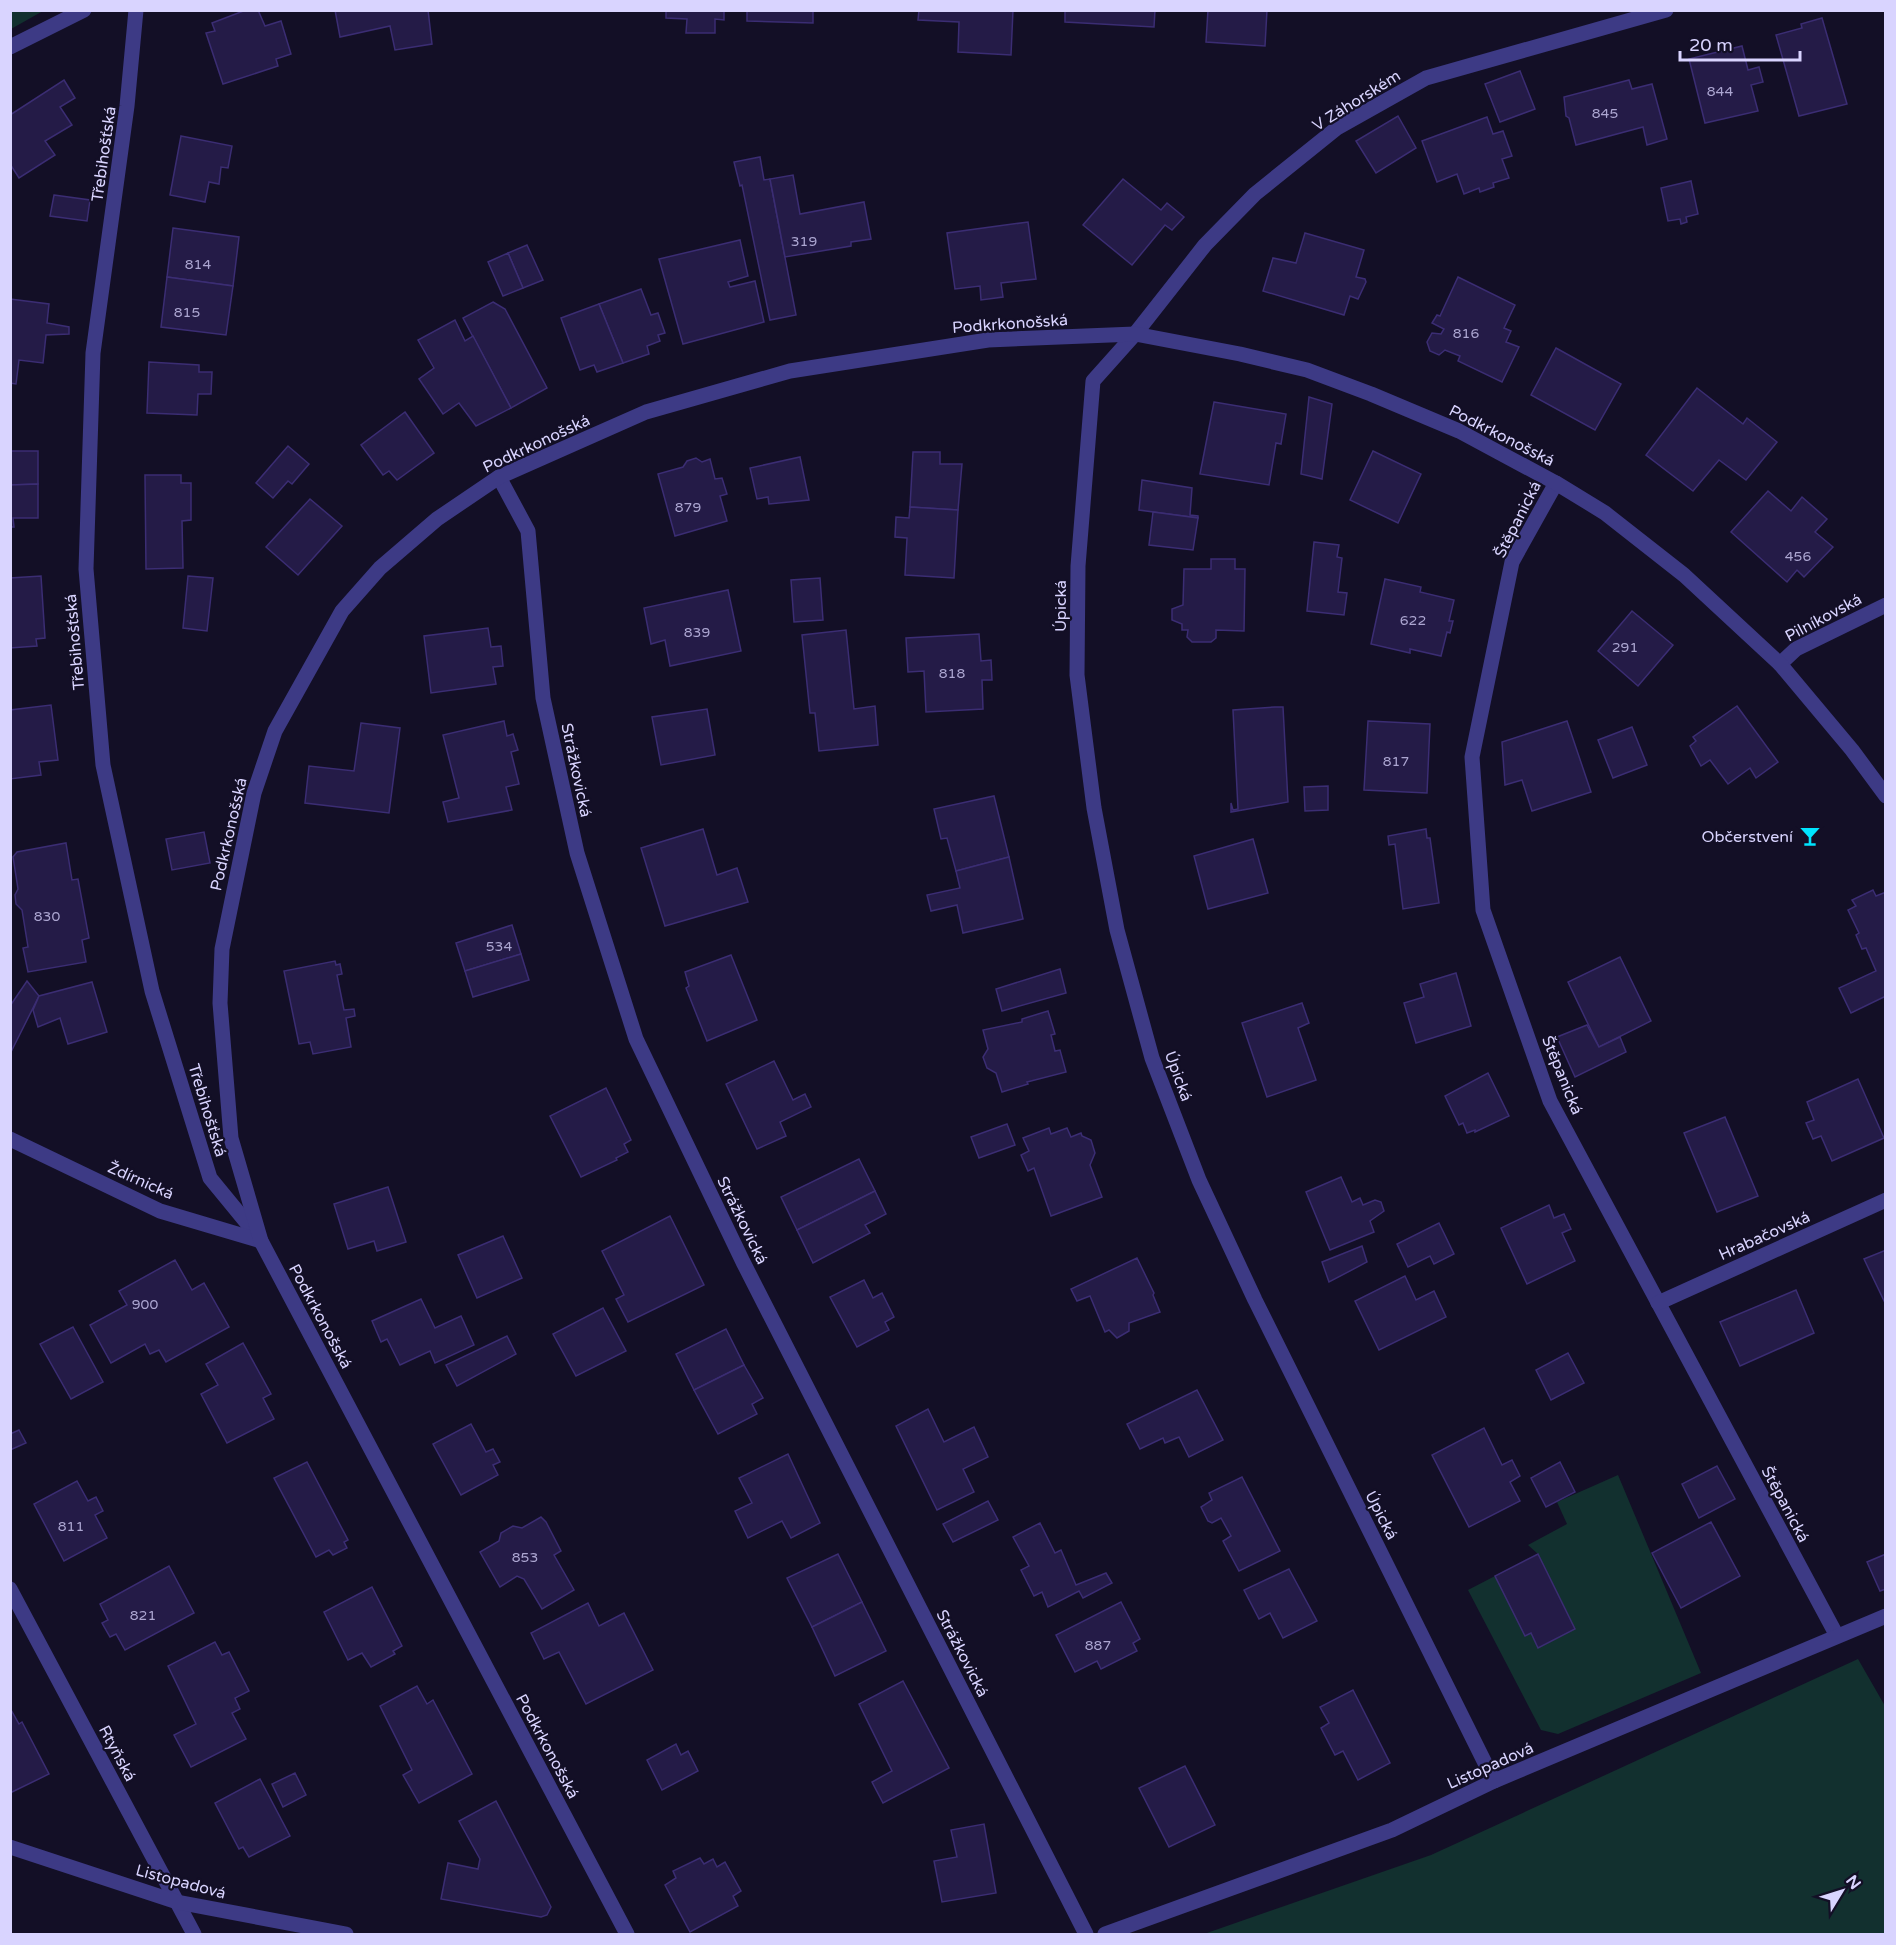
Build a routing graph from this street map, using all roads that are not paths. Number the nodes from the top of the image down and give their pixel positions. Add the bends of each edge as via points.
1 (84, 10) edge
2 (136, 10) edge
3 (1666, 10) edge
4 (10, 47) edge
5 (1135, 334) junction
6 (499, 477) junction
7 (1556, 483) junction
8 (1886, 605) edge
9 (1780, 664) junction
10 (1886, 796) edge
11 (10, 1139) edge
12 (1886, 1200) edge
13 (261, 1241) junction
14 (1658, 1303) junction
15 (10, 1589) edge
16 (1886, 1617) edge
17 (1837, 1636) junction
18 (1494, 1781) junction
19 (10, 1847) edge
20 (177, 1902) junction
21 (194, 1935) edge
22 (345, 1935) edge
23 (627, 1935) edge
24 (1086, 1935) edge
25 (1105, 1935) edge

1 - 4 street
2 - 13 street, Třebihošťská via 127,106 93,353 86,569 103,765 152,991 210,1178
3 - 5 street, V Záhorském via 1426,78 1337,128 1255,194 1205,245
5 - 6 street, Podkrkonošská via 988,339 790,371 646,412
5 - 7 street, Podkrkonošská via 1307,370 1459,431
5 - 18 street, Úpická via 1093,381 1078,566 1077,675 1094,808 1118,930 1152,1058 1199,1180
6 - 13 street, Podkrkonošská via 437,519 380,568 342,611 275,731 254,793 222,949 220,1003 231,1138
6 - 24 street, Strážkovická via 528,531 543,698 577,853 636,1039 749,1272
7 - 9 street, Podkrkonošská via 1605,513 1684,575
7 - 14 street, Štěpanická via 1512,562 1472,757 1483,910 1550,1101
8 - 9 street, Pilníkovská via 1796,649
9 - 10 street, Podkrkonošská
11 - 13 street, Ždírnická via 160,1211
12 - 14 street, Hrabačovská
13 - 23 street, Podkrkonošská
14 - 17 street, Štěpanická
15 - 20 street, Rtyňská
16 - 17 street, Listopadová
17 - 18 street, Listopadová
18 - 25 street, Listopadová via 1392,1830
19 - 20 street, Listopadová
20 - 21 street, Rtyňská
20 - 22 street, Listopadová

